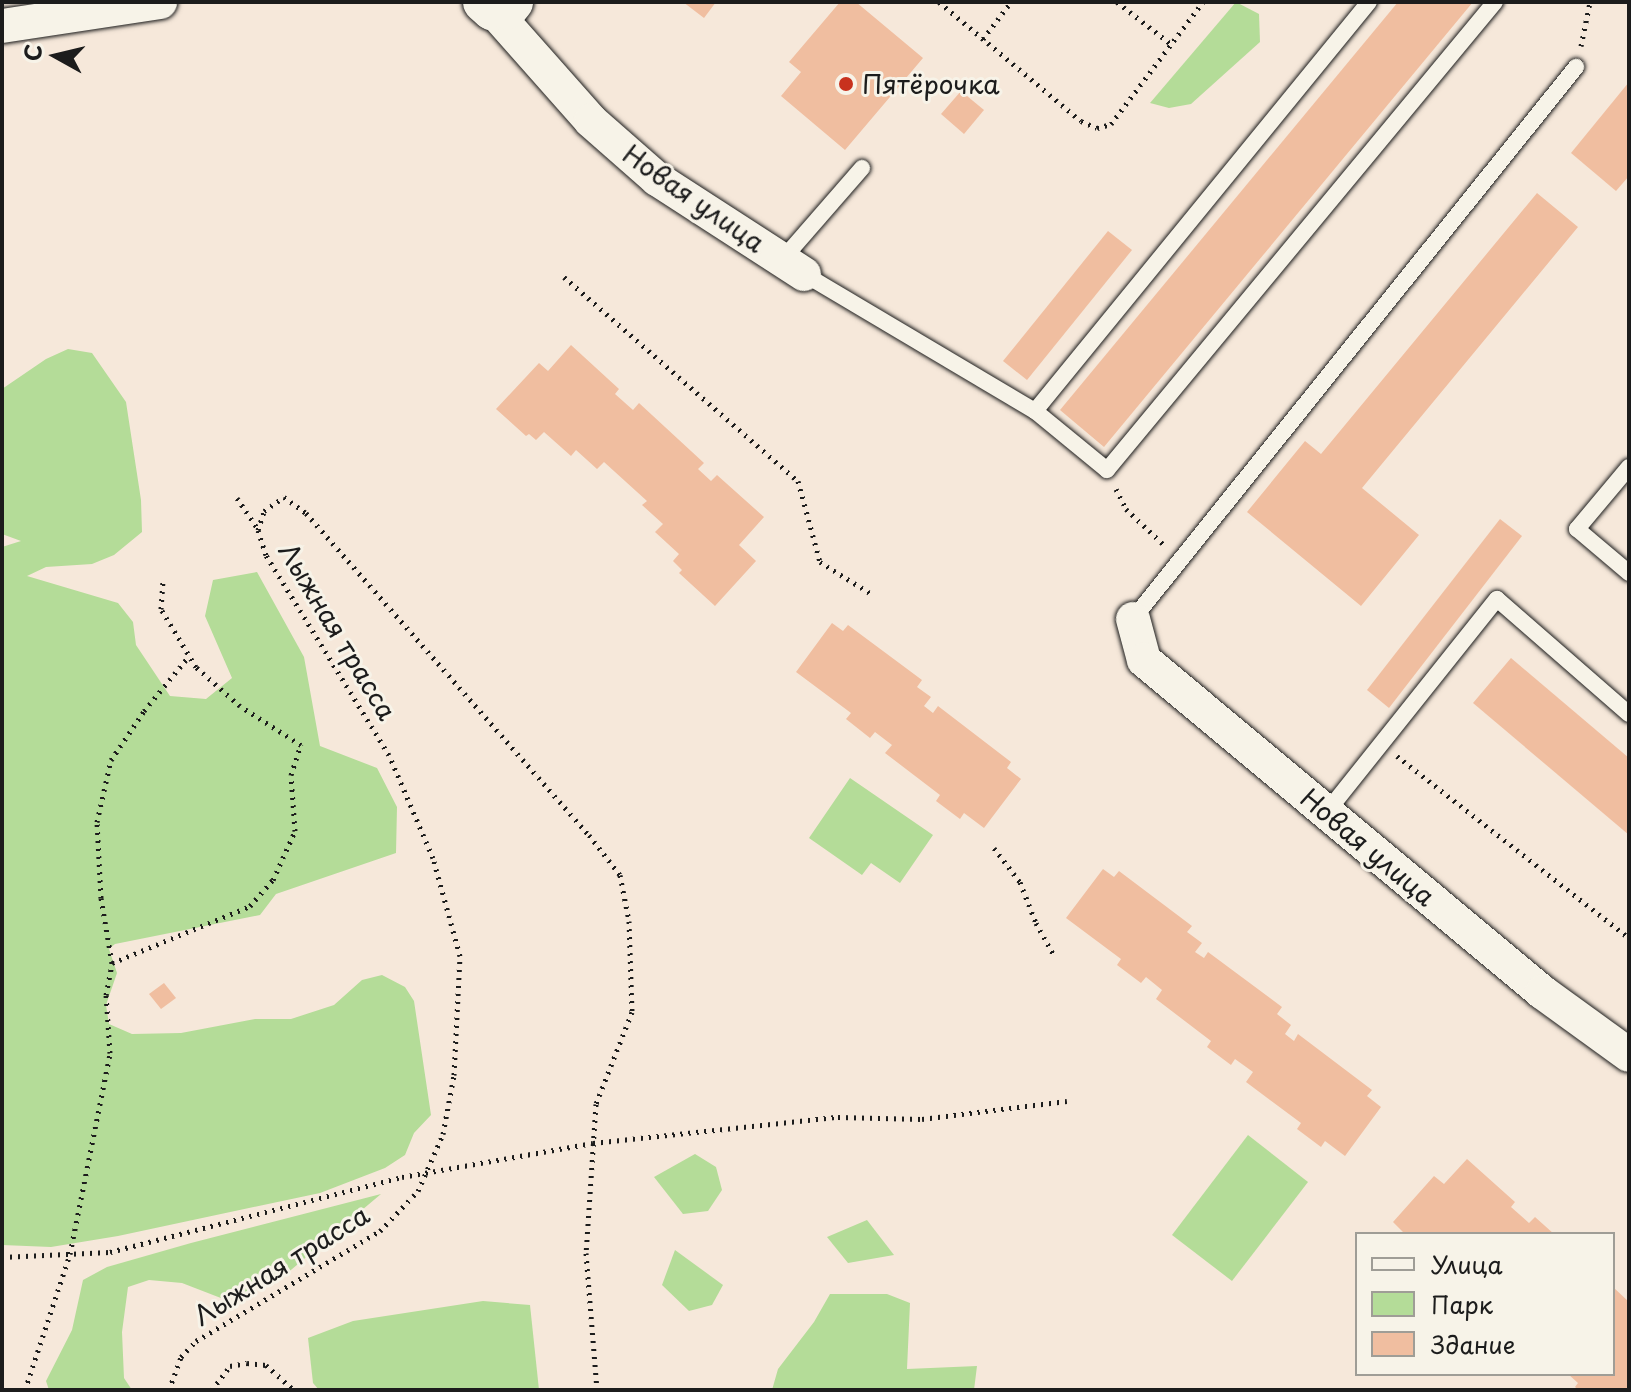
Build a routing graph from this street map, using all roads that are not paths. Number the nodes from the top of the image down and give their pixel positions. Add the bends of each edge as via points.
1 (160, 2) edge
2 (1369, 2) edge
3 (1495, 2) edge
4 (496, 4) edge
5 (2, 26) edge
6 (1576, 67) road end
7 (862, 168) dead end
8 (793, 267) junction
9 (1035, 411) junction
10 (1629, 467) edge
11 (1629, 573) edge
12 (1133, 619) joint
13 (1629, 714) edge
14 (1326, 813) junction
15 (1629, 1055) edge

1 - 5 street
2 - 9 lane
3 - 9 lane via 1107,470
4 - 8 street, Новая улица via 591,121 657,179
6 - 12 lane
7 - 8 lane
8 - 9 lane
10 - 11 lane via 1577,529
12 - 14 street, Новая улица via 1144,660
13 - 14 lane via 1497,599
14 - 15 street, Новая улица via 1542,992

